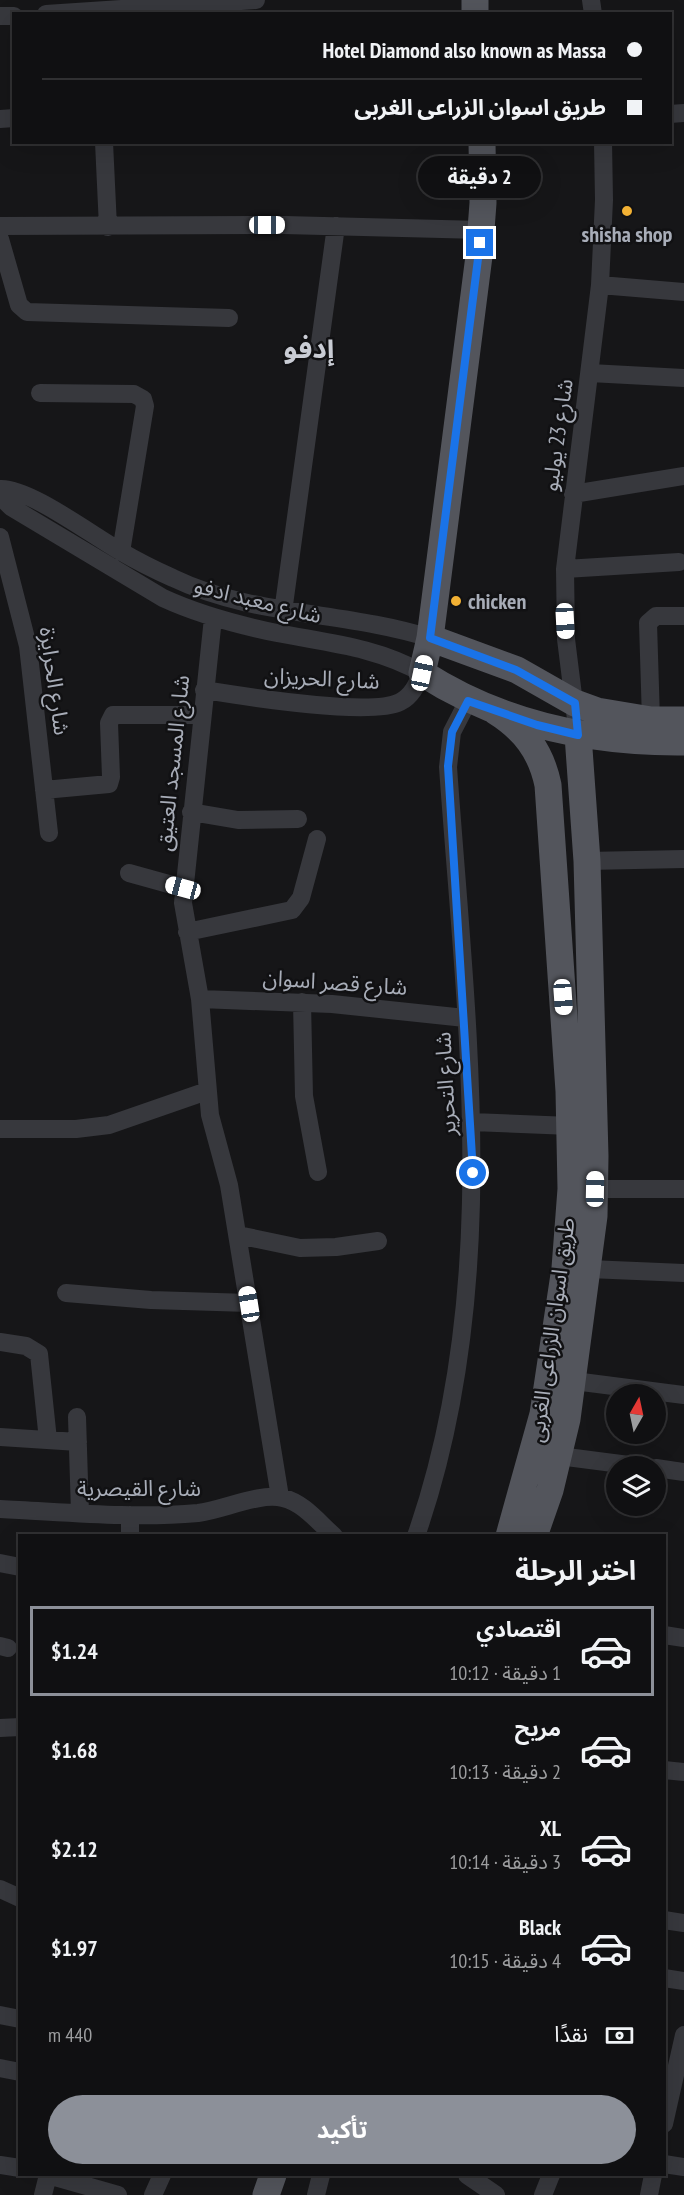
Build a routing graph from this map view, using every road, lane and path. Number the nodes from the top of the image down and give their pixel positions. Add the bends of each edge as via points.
1 (257, 0) edge
2 (76, 12) edge
3 (104, 144) edge
4 (482, 144) edge
5 (603, 144) edge
6 (0, 226) edge
7 (336, 226) junction
8 (108, 227) junction
9 (481, 230) junction
10 (0, 239) edge
11 (600, 285) junction
12 (684, 292) edge
13 (229, 318) dead end
14 (590, 373) junction
15 (684, 378) edge
16 (40, 393) dead end
17 (684, 476) edge
18 (0, 489) edge
19 (573, 494) junction
20 (11, 499) edge
21 (0, 532) edge
22 (0, 537) edge
23 (121, 552) junction
24 (679, 562) dead end
25 (565, 569) junction
26 (283, 612) junction
27 (684, 616) edge
28 (213, 618) junction
29 (430, 638) junction
30 (422, 673) junction
31 (204, 690) junction
32 (468, 701) junction
33 (575, 703) junction
34 (495, 711) junction
35 (201, 715) junction
36 (651, 720) junction
37 (684, 720) edge
38 (578, 735) junction
39 (684, 742) edge
40 (44, 790) junction
41 (191, 812) junction
42 (298, 819) dead end
43 (49, 833) dead end
44 (317, 839) dead end
45 (684, 859) edge
46 (587, 861) junction
47 (129, 873) dead end
48 (183, 888) junction
49 (187, 932) junction
50 (200, 999) junction
51 (302, 1002) junction
52 (465, 1018) junction
53 (207, 1091) junction
54 (472, 1122) junction
55 (571, 1126) junction
56 (0, 1129) edge
57 (318, 1172) dead end
58 (595, 1189) junction
59 (684, 1189) edge
60 (238, 1235) junction
61 (378, 1241) dead end
62 (589, 1269) junction
63 (684, 1272) edge
64 (66, 1293) dead end
65 (249, 1304) junction
66 (0, 1342) edge
67 (574, 1381) junction
68 (684, 1395) edge
69 (555, 1416) junction
70 (77, 1417) dead end
71 (0, 1437) edge
72 (48, 1440) junction
73 (78, 1442) junction
74 (559, 1456) junction
75 (606, 1462) edge
76 (666, 1469) edge
77 (684, 1472) edge
78 (280, 1497) junction
79 (0, 1509) edge
80 (81, 1513) junction
81 (130, 1515) junction
82 (130, 1534) edge
83 (332, 1534) edge
84 (417, 1534) edge
85 (509, 1534) edge
86 (535, 1534) edge
87 (0, 1563) edge
88 (18, 1567) edge
89 (666, 1635) edge
90 (684, 1638) edge
91 (18, 1727) edge
92 (0, 1728) edge
93 (666, 1770) edge
94 (684, 1772) edge
95 (0, 1889) edge
96 (18, 1897) edge
97 (666, 1920) edge
98 (684, 1923) edge
99 (666, 1978) edge
100 (684, 1981) edge
101 (0, 2015) edge
102 (18, 2019) edge
103 (684, 2035) edge
104 (0, 2068) edge
105 (18, 2072) edge
106 (680, 2072) edge
107 (666, 2118) edge
108 (666, 2164) edge
109 (0, 2165) edge
110 (684, 2167) edge
111 (18, 2168) edge
112 (48, 2176) edge
113 (52, 2176) edge
114 (162, 2176) edge
115 (273, 2176) edge
116 (321, 2176) edge
117 (468, 2176) edge
118 (550, 2176) edge
119 (653, 2176) edge
120 (43, 2195) edge
121 (118, 2195) edge
122 (153, 2195) edge
123 (266, 2195) edge
124 (316, 2195) edge
125 (496, 2195) edge
126 (543, 2195) edge
127 (649, 2195) edge

1 - 2 street
3 - 8 street
4 - 9 main road
5 - 11 street, شارع 23 يوليو
6 - 8 street
7 - 8 street
7 - 9 street
7 - 26 street
9 - 29 main road
10 - 13 street via 19,305 27,312
11 - 12 street
11 - 14 street, شارع 23 يوليو
14 - 15 street
14 - 19 street, شارع 23 يوليو
16 - 23 street via 134,394 143,399
17 - 19 street
18 - 20 street, شارع معبد ادفو
19 - 25 street, شارع 23 يوليو
20 - 21 street
20 - 23 street, شارع معبد ادفو
20 - 28 street, شارع معبد ادفو via 163,598
22 - 40 street, شارع الحرايزة via 28,646
23 - 26 street, شارع معبد ادفو via 199,590
24 - 25 street
25 - 33 street, شارع 23 يوليو via 566,639
26 - 29 street, شارع معبد ادفو via 388,626
27 - 36 street via 656,616 648,623
28 - 30 street, شارع معبد ادفو via 363,648
28 - 31 street, شارع المسجد العتيق
29 - 30 main road
29 - 33 main road via 516,670
30 - 31 street, شارع الحريزان via 408,697 389,706 294,703
30 - 32 main road
31 - 35 street, شارع المسجد العتيق
32 - 34 main road
32 - 52 street, شارع التحرير via 448,749
33 - 36 main road via 597,711
33 - 38 street, شارع 23 يوليو
34 - 38 main road
34 - 55 main road, طريق اسوان الزراعى الغربى via 531,742 548,785
35 - 40 street via 113,715 109,723 109,784
35 - 41 street, شارع المسجد العتيق
36 - 37 main road
38 - 39 main road via 631,742
38 - 46 main road, طريق اسوان الزراعى الغربى
40 - 43 street, شارع الحرايزة
41 - 42 street via 238,820
41 - 48 street, شارع المسجد العتيق
44 - 49 street via 301,898 292,910
45 - 46 street
46 - 58 main road, طريق اسوان الزراعى الغربى
47 - 48 street
48 - 49 street, شارع المسجد العتيق
49 - 50 street, شارع المسجد العتيق
50 - 51 street, شارع قصر اسوان
50 - 53 street, شارع المسجد العتيق
51 - 52 street, شارع قصر اسوان
51 - 57 street via 301,1065
52 - 54 street, شارع التحرير
53 - 56 street via 109,1125
53 - 60 street, شارع المسجد العتيق
54 - 55 street
54 - 84 street, شارع التحرير via 472,1225 464,1327 446,1428
55 - 69 main road, طريق اسوان الزراعى الغربى
58 - 59 street
58 - 62 main road, طريق اسوان الزراعى الغربى
60 - 61 street via 300,1248
60 - 65 street, شارع المسجد العتيق
62 - 63 street
62 - 67 main road, طريق اسوان الزراعى الغربى
64 - 65 street
65 - 78 street, شارع المسجد العتيق
66 - 72 street via 26,1346 39,1354
67 - 68 street
67 - 69 main road, طريق اسوان الزراعى الغربى
69 - 74 main road, طريق اسوان الزراعى الغربى
69 - 85 main road, طريق اسوان الزراعى الغربى
70 - 73 street
71 - 72 street
72 - 73 street
73 - 80 street
74 - 75 street
74 - 86 main road, طريق اسوان الزراعى الغربى
76 - 77 street
78 - 81 street, شارع القيصرية via 198,1513
78 - 83 street via 300,1504
79 - 80 street, شارع القيصرية
80 - 81 street, شارع القيصرية
81 - 82 street
87 - 88 street
89 - 90 street
91 - 92 street
93 - 94 street
95 - 96 street
97 - 98 street
99 - 100 street
101 - 102 street
103 - 106 street
104 - 105 street
106 - 107 street
108 - 110 street
109 - 111 street
112 - 120 street
113 - 121 street
114 - 122 street
115 - 123 main road
116 - 124 street
117 - 125 street
118 - 126 street
119 - 127 street

